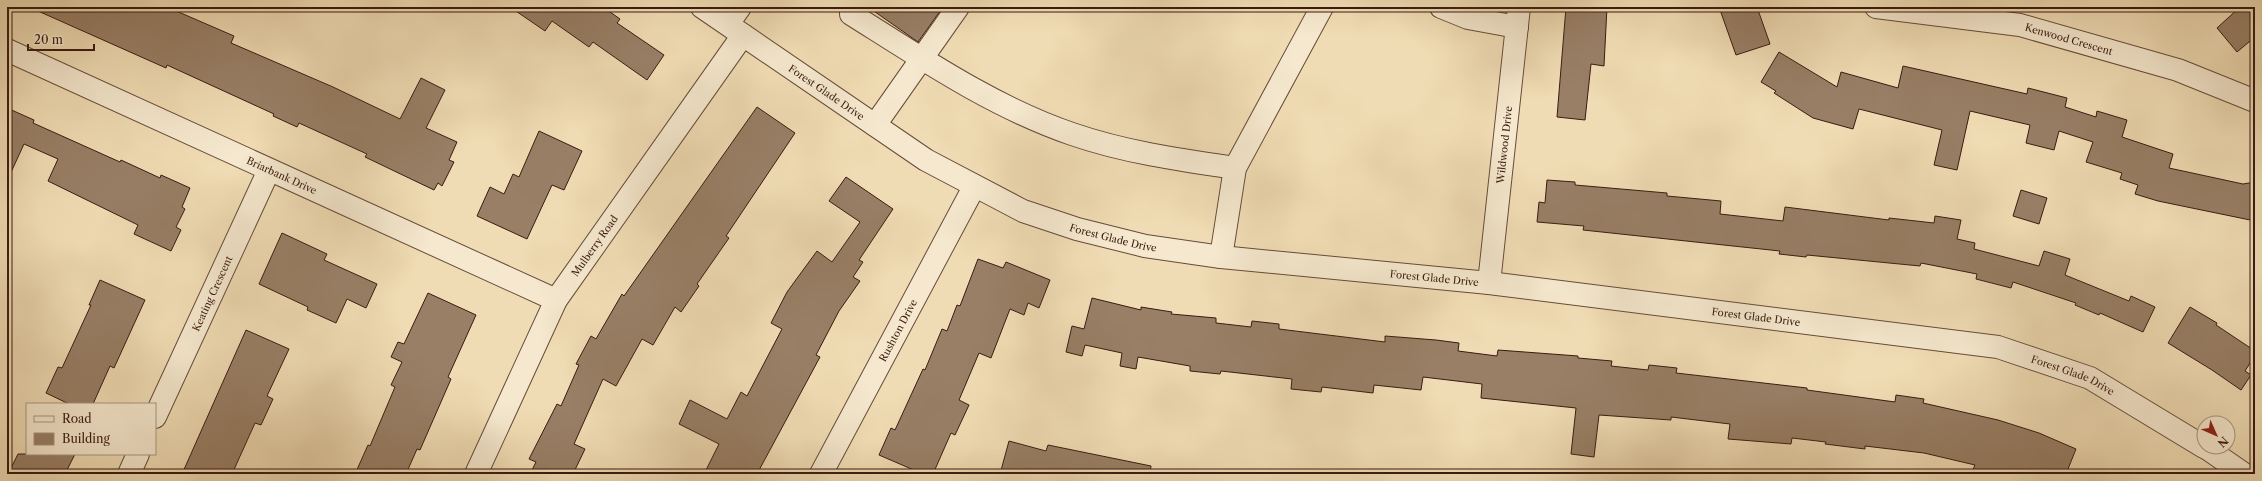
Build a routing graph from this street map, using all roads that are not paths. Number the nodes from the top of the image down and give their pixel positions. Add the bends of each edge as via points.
1 (702, 7) edge
2 (740, 7) edge
3 (851, 7) edge
4 (958, 7) edge
5 (1322, 7) edge
6 (1876, 7) edge
7 (1451, 9) edge
8 (1518, 17) edge
9 (736, 30) junction
10 (7, 50) edge
11 (923, 59) junction
12 (2255, 101) edge
13 (875, 125) junction
14 (1235, 168) junction
15 (269, 170) junction
16 (974, 187) junction
17 (1221, 257) junction
18 (1489, 283) junction
19 (556, 300) junction
20 (156, 415) edge
21 (2196, 442) edge
22 (138, 455) edge
23 (2216, 455) edge
24 (129, 474) edge
25 (476, 474) edge
26 (821, 474) edge
27 (2244, 474) edge

1 - 9 street, Forest Glade Drive
2 - 9 street, Mulberry Road
3 - 11 street via 851,14
4 - 11 street
5 - 14 street
6 - 12 street, Kenwood Crescent via 2020,25 2178,70
7 - 8 street via 1468,18
8 - 18 street, Wildwood Drive
9 - 13 street, Forest Glade Drive
9 - 19 street, Mulberry Road
10 - 15 street, Briarbank Drive
11 - 13 street
11 - 14 street via 1000,103 1072,134 1160,156
13 - 16 street, Forest Glade Drive via 926,160
14 - 17 street
15 - 19 street, Briarbank Drive
15 - 20 street, Keating Crescent
16 - 17 street, Forest Glade Drive via 1023,211 1077,229 1145,246
16 - 26 street, Rushton Drive
17 - 18 street, Forest Glade Drive
18 - 21 street, Forest Glade Drive via 1998,347 2090,378
19 - 25 street, Mulberry Road
22 - 24 street
23 - 27 street, Forest Glade Drive

